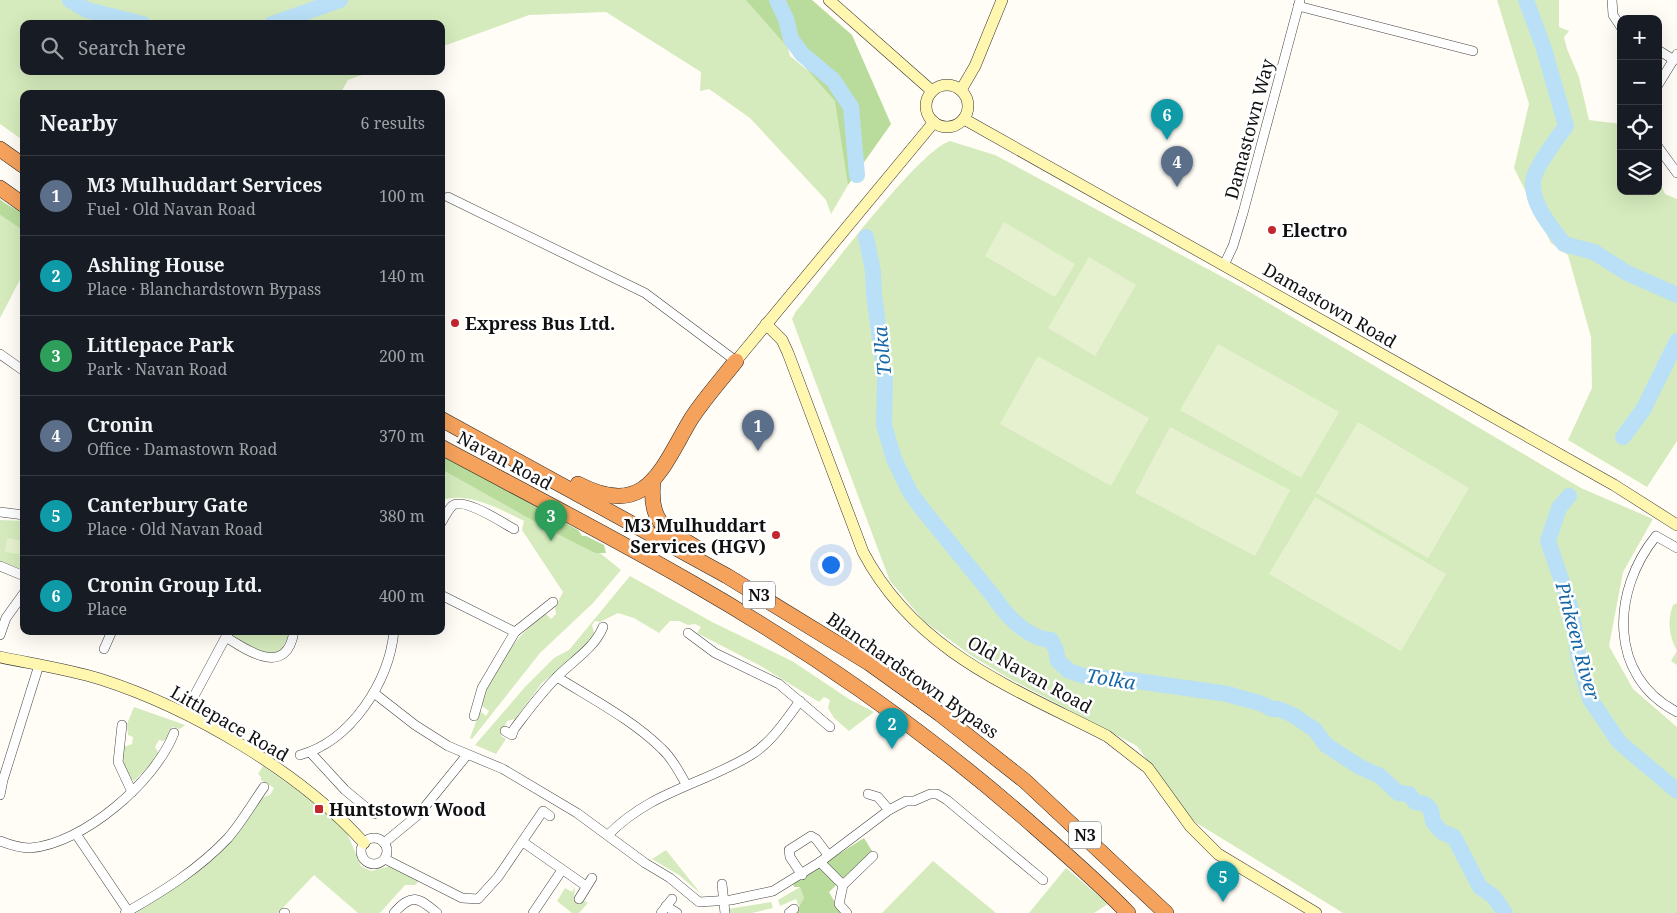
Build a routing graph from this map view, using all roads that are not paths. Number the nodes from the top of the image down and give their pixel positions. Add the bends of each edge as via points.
1 (829, 0) edge
2 (1002, 0) edge
3 (1612, 0) edge
4 (1299, 3) edge
5 (1617, 21) edge
6 (1473, 51) dead end
7 (1662, 52) edge
8 (1675, 57) edge
9 (1662, 78) edge
10 (961, 90) junction
11 (932, 91) junction
12 (964, 119) junction
13 (934, 122) junction
14 (0, 149) edge
15 (1660, 150) edge
16 (0, 154) edge
17 (20, 163) edge
18 (20, 167) edge
19 (1677, 173) edge
20 (0, 188) edge
21 (0, 194) edge
22 (448, 197) dead end
23 (20, 202) edge
24 (20, 206) edge
25 (1224, 264) junction
26 (766, 324) junction
27 (0, 354) edge
28 (736, 361) junction
29 (20, 368) edge
30 (445, 421) edge
31 (445, 449) edge
32 (501, 454) junction
33 (653, 481) junction
34 (0, 512) edge
35 (20, 514) edge
36 (445, 516) edge
37 (1677, 525) edge
38 (514, 529) dead end
39 (1677, 548) edge
40 (0, 566) edge
41 (20, 574) edge
42 (445, 597) edge
43 (20, 599) edge
44 (552, 602) dead end
45 (603, 627) dead end
46 (516, 632) junction
47 (688, 633) dead end
48 (0, 635) edge
49 (110, 635) edge
50 (226, 635) edge
51 (228, 635) edge
52 (293, 635) edge
53 (393, 635) edge
54 (118, 644) dead end
55 (104, 649) dead end
56 (0, 657) edge
57 (40, 665) junction
58 (557, 677) junction
59 (374, 693) junction
60 (800, 701) junction
61 (476, 706) junction
62 (827, 710) dead end
63 (485, 712) dead end
64 (1677, 712) edge
65 (185, 714) junction
66 (474, 716) dead end
67 (820, 718) junction
68 (122, 725) dead end
69 (830, 727) dead end
70 (505, 731) dead end
71 (174, 733) dead end
72 (310, 752) junction
73 (300, 755) dead end
74 (467, 755) junction
75 (1001, 761) junction
76 (1, 779) edge
77 (686, 784) junction
78 (264, 787) dead end
79 (132, 792) junction
80 (868, 794) dead end
81 (0, 795) edge
82 (889, 810) junction
83 (374, 814) dead end
84 (550, 816) dead end
85 (76, 834) junction
86 (608, 835) junction
87 (0, 841) edge
88 (523, 842) junction
89 (364, 843) junction
90 (384, 843) junction
91 (828, 856) junction
92 (873, 856) dead end
93 (385, 859) junction
94 (820, 862) junction
95 (562, 870) junction
96 (802, 875) junction
97 (592, 878) dead end
98 (1043, 880) dead end
99 (722, 884) dead end
100 (843, 885) junction
101 (586, 886) junction
102 (579, 898) dead end
103 (723, 901) junction
104 (666, 906) edge
105 (127, 912) edge
106 (394, 913) edge
107 (436, 913) edge
108 (533, 913) edge
109 (677, 913) edge
110 (725, 913) edge
111 (847, 913) edge
112 (1128, 913) edge
113 (1166, 913) edge
114 (1316, 913) edge

1 - 11 street
2 - 10 street via 975,66
3 - 5 street via 1613,16
4 - 6 street
4 - 25 street, Damastown Way via 1241,221
7 - 8 street
8 - 9 street
10 - 11 street via 943,85
10 - 12 street via 968,102
11 - 13 street via 926,108
12 - 13 street via 952,126 940,126
12 - 25 street, Damastown Road
13 - 26 street
14 - 17 highway
15 - 19 street
16 - 18 highway
20 - 23 highway
21 - 24 highway
22 - 28 street via 645,293
25 - 37 street, Damastown Road
26 - 28 street
26 - 114 street, Old Navan Road via 782,340 788,353 863,552 879,581 907,616 927,634 993,678 1124,747 1148,768 1190,826 1218,854
27 - 29 street
28 - 33 highway via 692,417
30 - 32 highway, Navan Road / N3
31 - 112 highway, Navan Road / N3 via 733,607 876,699 988,786
32 - 33 highway via 544,467 606,495 632,495
32 - 75 highway, Blanchardstown Bypass / N3 via 783,609 869,663
33 - 75 highway via 651,503 664,526 874,660 950,715
34 - 35 street
36 - 38 street via 458,502 468,504
39 - 64 street via 1656,536 1643,551 1630,580 1623,620 1628,653 1642,686
40 - 41 street
42 - 46 street
43 - 48 street via 6,618
44 - 46 street
45 - 58 street via 592,646
46 - 61 street via 486,680
47 - 60 street via 715,653 779,684
49 - 54 street
49 - 55 street
50 - 65 street
51 - 52 street via 254,655 267,658 285,652
53 - 59 street via 388,664
56 - 57 street, Littlepace Road
57 - 65 street, Littlepace Road via 100,680
57 - 76 street
58 - 70 street via 525,714 512,735
58 - 77 street via 662,748
59 - 72 street via 344,728
59 - 74 street via 432,736
60 - 67 street
60 - 77 street via 780,728 753,754
61 - 63 street
61 - 66 street
62 - 67 street
65 - 89 street, Littlepace Road via 268,763 309,792
67 - 69 street
68 - 79 street via 118,762
71 - 79 street via 156,766
72 - 73 street
72 - 83 street via 345,790
74 - 86 street via 481,758 551,796
74 - 90 street via 419,814
75 - 113 highway, Blanchardstown Bypass / N3 via 1074,824
76 - 81 street
77 - 86 street via 646,804
78 - 105 street via 229,836 211,854 172,884
79 - 85 street
80 - 82 street via 878,797
82 - 91 street
82 - 98 street via 906,801 937,794
84 - 88 street via 543,811
85 - 87 street via 30,848
85 - 105 street
86 - 103 street via 677,883 695,901
88 - 93 street via 478,899 462,898
88 - 95 street
89 - 90 street via 373,838
89 - 93 street via 361,853 367,862 378,864
90 - 93 street via 388,852
91 - 94 street
91 - 96 street via 811,836 789,850
92 - 100 street
94 - 96 street
94 - 100 street
95 - 101 street
95 - 108 street
96 - 103 street via 773,892
97 - 101 street
99 - 103 street
100 - 111 street via 839,904
101 - 102 street
103 - 110 street
104 - 109 street
106 - 107 street via 411,899 421,900

